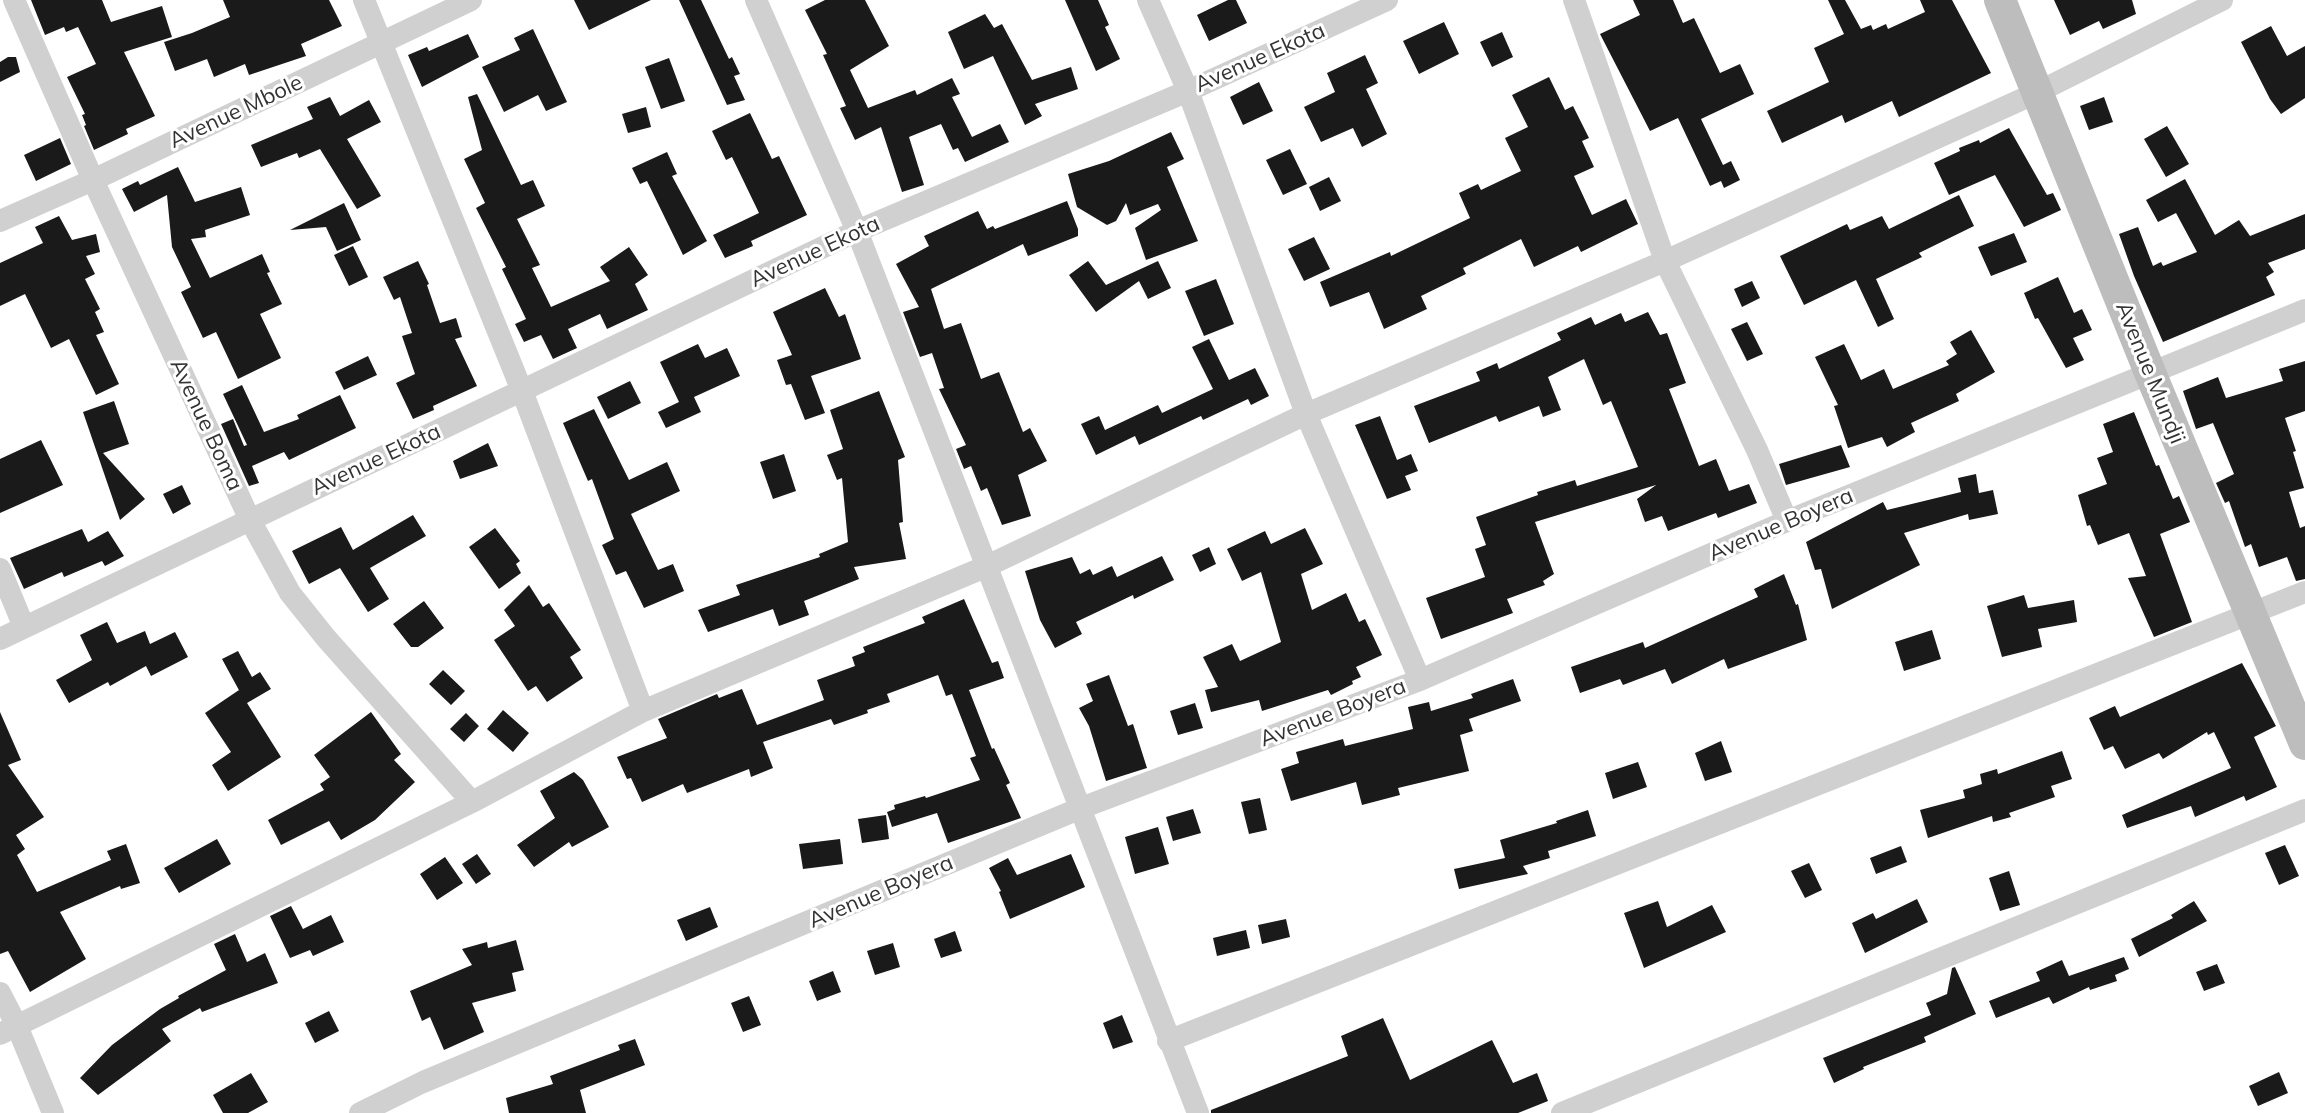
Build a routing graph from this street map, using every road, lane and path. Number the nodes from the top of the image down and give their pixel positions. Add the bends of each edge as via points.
1 (14, 0) edge
2 (364, 0) edge
3 (471, 0) edge
4 (756, 0) edge
5 (1148, 0) edge
6 (1387, 0) edge
7 (1574, 0) edge
8 (2000, 0) edge
9 (2222, 0) edge
10 (381, 43) junction
11 (1188, 91) junction
12 (2036, 93) junction
13 (93, 180) junction
14 (0, 221) edge
15 (857, 231) junction
16 (1665, 261) junction
17 (2305, 310) edge
18 (2151, 375) junction
19 (522, 391) junction
20 (1306, 414) junction
21 (250, 520) junction
22 (1787, 521) junction
23 (986, 567) junction
24 (0, 569) edge
25 (2305, 592) edge
26 (2250, 612) junction
27 (24, 627) junction
28 (0, 639) edge
29 (1420, 680) junction
30 (643, 711) junction
31 (2305, 744) edge
32 (472, 802) junction
33 (1082, 808) junction
34 (2305, 810) edge
35 (0, 993) edge
36 (9, 1030) edge
37 (1168, 1041) junction
38 (53, 1113) edge
39 (360, 1113) edge
40 (1198, 1113) edge
41 (1562, 1113) edge

1 - 13 street, Avenue Boma
2 - 10 street
3 - 10 street, Avenue Mbole
4 - 15 street
5 - 11 street
6 - 11 street, Avenue Ekota
7 - 16 street
8 - 12 street, Avenue Mundji
9 - 12 street
10 - 13 street, Avenue Mbole
10 - 19 street
11 - 15 street, Avenue Ekota
11 - 20 street
12 - 16 street
12 - 18 street, Avenue Mundji
13 - 14 street, Avenue Mbole
13 - 21 street, Avenue Boma
15 - 19 street, Avenue Ekota
15 - 23 street
16 - 20 street
16 - 22 street via 1757,450
17 - 18 street, Avenue Boyera
18 - 22 street, Avenue Boyera
18 - 26 street, Avenue Mundji
19 - 21 street, Avenue Ekota
19 - 30 street
20 - 23 street
20 - 29 street
21 - 27 street, Avenue Ekota
21 - 32 street, Avenue Boma via 290,593
22 - 29 street, Avenue Boyera
23 - 30 street
23 - 33 street
24 - 27 street
25 - 26 street
26 - 31 street, Avenue Mundji
26 - 37 street
27 - 28 street, Avenue Ekota
29 - 33 street, Avenue Boyera
30 - 32 street
32 - 36 street
33 - 37 street
33 - 39 street, Avenue Boyera via 434,1077
34 - 41 street
35 - 36 street
36 - 38 street
37 - 40 street

